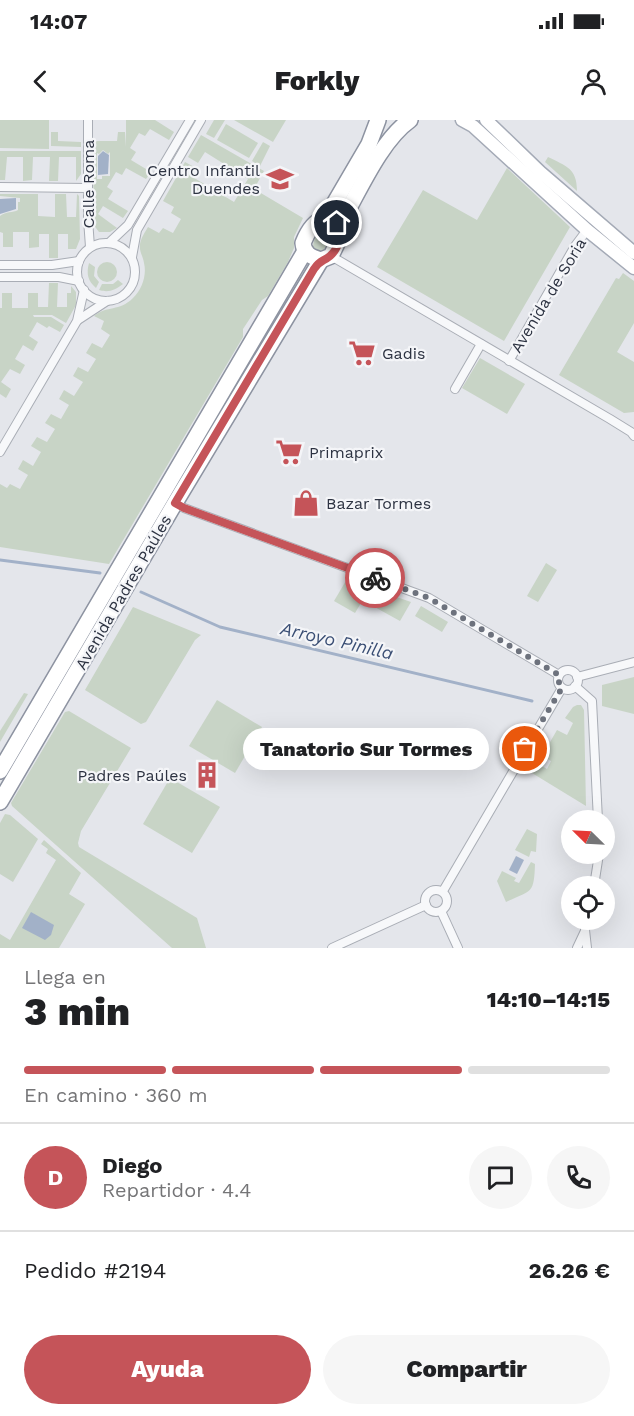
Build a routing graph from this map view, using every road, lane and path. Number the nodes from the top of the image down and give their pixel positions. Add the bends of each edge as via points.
1 (88, 120) edge
2 (190, 120) edge
3 (201, 120) edge
4 (378, 120) edge
5 (410, 120) edge
6 (462, 120) edge
7 (486, 120) edge
8 (0, 187) edge
9 (88, 188) junction
10 (323, 219) junction
11 (339, 226) junction
12 (587, 230) junction
13 (110, 242) junction
14 (90, 247) junction
15 (305, 251) junction
16 (634, 253) edge
17 (132, 257) junction
18 (326, 258) junction
19 (79, 261) junction
20 (0, 265) edge
21 (634, 268) edge
22 (0, 277) edge
23 (79, 282) junction
24 (84, 290) junction
25 (107, 301) junction
26 (77, 321) junction
27 (481, 344) junction
28 (509, 361) junction
29 (455, 389) dead end
30 (633, 434) edge
31 (0, 452) edge
32 (175, 503) junction
33 (634, 662) edge
34 (559, 675) junction
35 (576, 681) junction
36 (562, 688) junction
37 (0, 771) edge
38 (0, 802) edge
39 (597, 810) edge
40 (442, 891) junction
41 (426, 905) junction
42 (441, 910) junction
43 (585, 930) joint
44 (332, 948) edge
45 (458, 948) edge
46 (577, 948) edge
47 (587, 948) edge

1 - 9 street, Calle Roma
2 - 13 street via 128,225
3 - 17 street via 137,230
4 - 10 highway via 369,144
5 - 11 highway via 381,153
6 - 12 main road
7 - 16 main road
8 - 9 street
9 - 14 street, Calle Roma
10 - 11 highway
10 - 15 highway via 308,232 303,243
11 - 18 highway via 340,238
12 - 21 main road
12 - 28 street, Avenida de Soria
13 - 14 street
13 - 17 street via 123,247
14 - 19 street
15 - 18 highway via 313,258
15 - 37 highway, Avenida Padres Paúles
17 - 25 street via 135,278 131,288
18 - 27 street
18 - 32 highway, Avenida Padres Paúles
19 - 20 street via 52,266
19 - 23 street
22 - 23 street via 59,277
23 - 24 street
24 - 25 street
24 - 26 street
25 - 26 street
26 - 31 street
27 - 28 street
27 - 29 street
28 - 30 street
32 - 34 street via 429,598
32 - 38 highway, Avenida Padres Paúles
33 - 35 street
34 - 35 street via 569,670 574,672
34 - 36 street
35 - 36 street via 569,689
35 - 39 street via 592,701
36 - 40 street
40 - 41 street via 429,892
40 - 42 street via 447,902
41 - 42 street via 435,912
41 - 44 street
42 - 45 street
43 - 46 street
43 - 47 street

